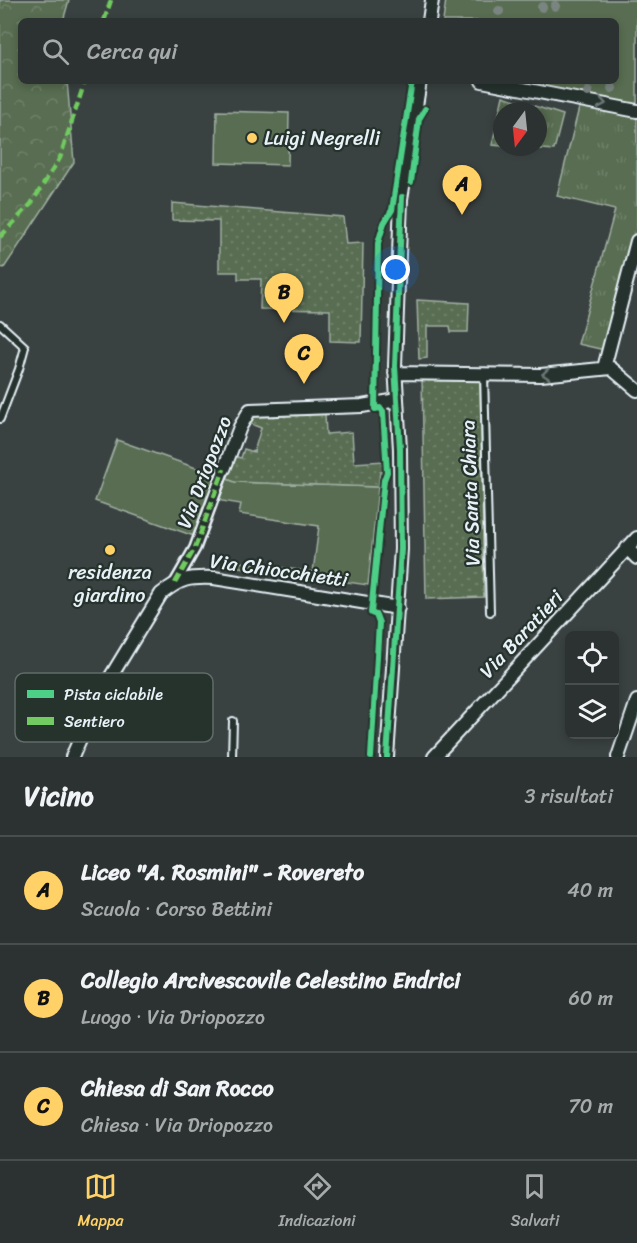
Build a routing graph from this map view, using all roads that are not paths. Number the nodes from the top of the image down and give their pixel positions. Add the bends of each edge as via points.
1 (432, 0) edge
2 (429, 18) edge
3 (420, 84) edge
4 (498, 84) edge
5 (637, 111) edge
6 (637, 241) edge
7 (0, 324) edge
8 (604, 368) junction
9 (395, 373) junction
10 (484, 374) junction
11 (637, 390) edge
12 (397, 400) junction
13 (0, 419) edge
14 (225, 469) joint
15 (637, 538) edge
16 (627, 548) junction
17 (637, 558) edge
18 (189, 577) joint
19 (175, 583) junction
20 (398, 608) junction
21 (490, 612) dead end
22 (113, 673) edge
23 (637, 701) edge
24 (233, 721) dead end
25 (632, 733) edge
26 (79, 742) edge
27 (387, 756) edge
28 (72, 757) edge
29 (232, 757) edge
30 (434, 757) edge
31 (618, 757) edge

1 - 2 street
3 - 9 street via 402,191
4 -> 5 street
6 - 8 street
7 - 13 lane via 25,347
8 -> 10 street via 541,375
8 - 11 street via 611,368
9 - 10 street
9 - 12 street
10 - 21 lane, Via Santa Chiara
12 - 14 street, Via Driopozzo via 362,406 250,410
12 - 20 street via 401,549
14 - 19 street, Via Driopozzo via 195,548
15 - 16 street, Via Baratieri
16 - 17 street
16 - 30 street, Via Baratieri
18 - 19 street, Via Driopozzo
18 - 20 street, Via Chiocchietti
19 - 22 street, Via Driopozzo via 161,594
20 - 27 street
23 - 25 street
24 - 29 lane
25 - 31 street
26 - 28 street, Via Driopozzo

